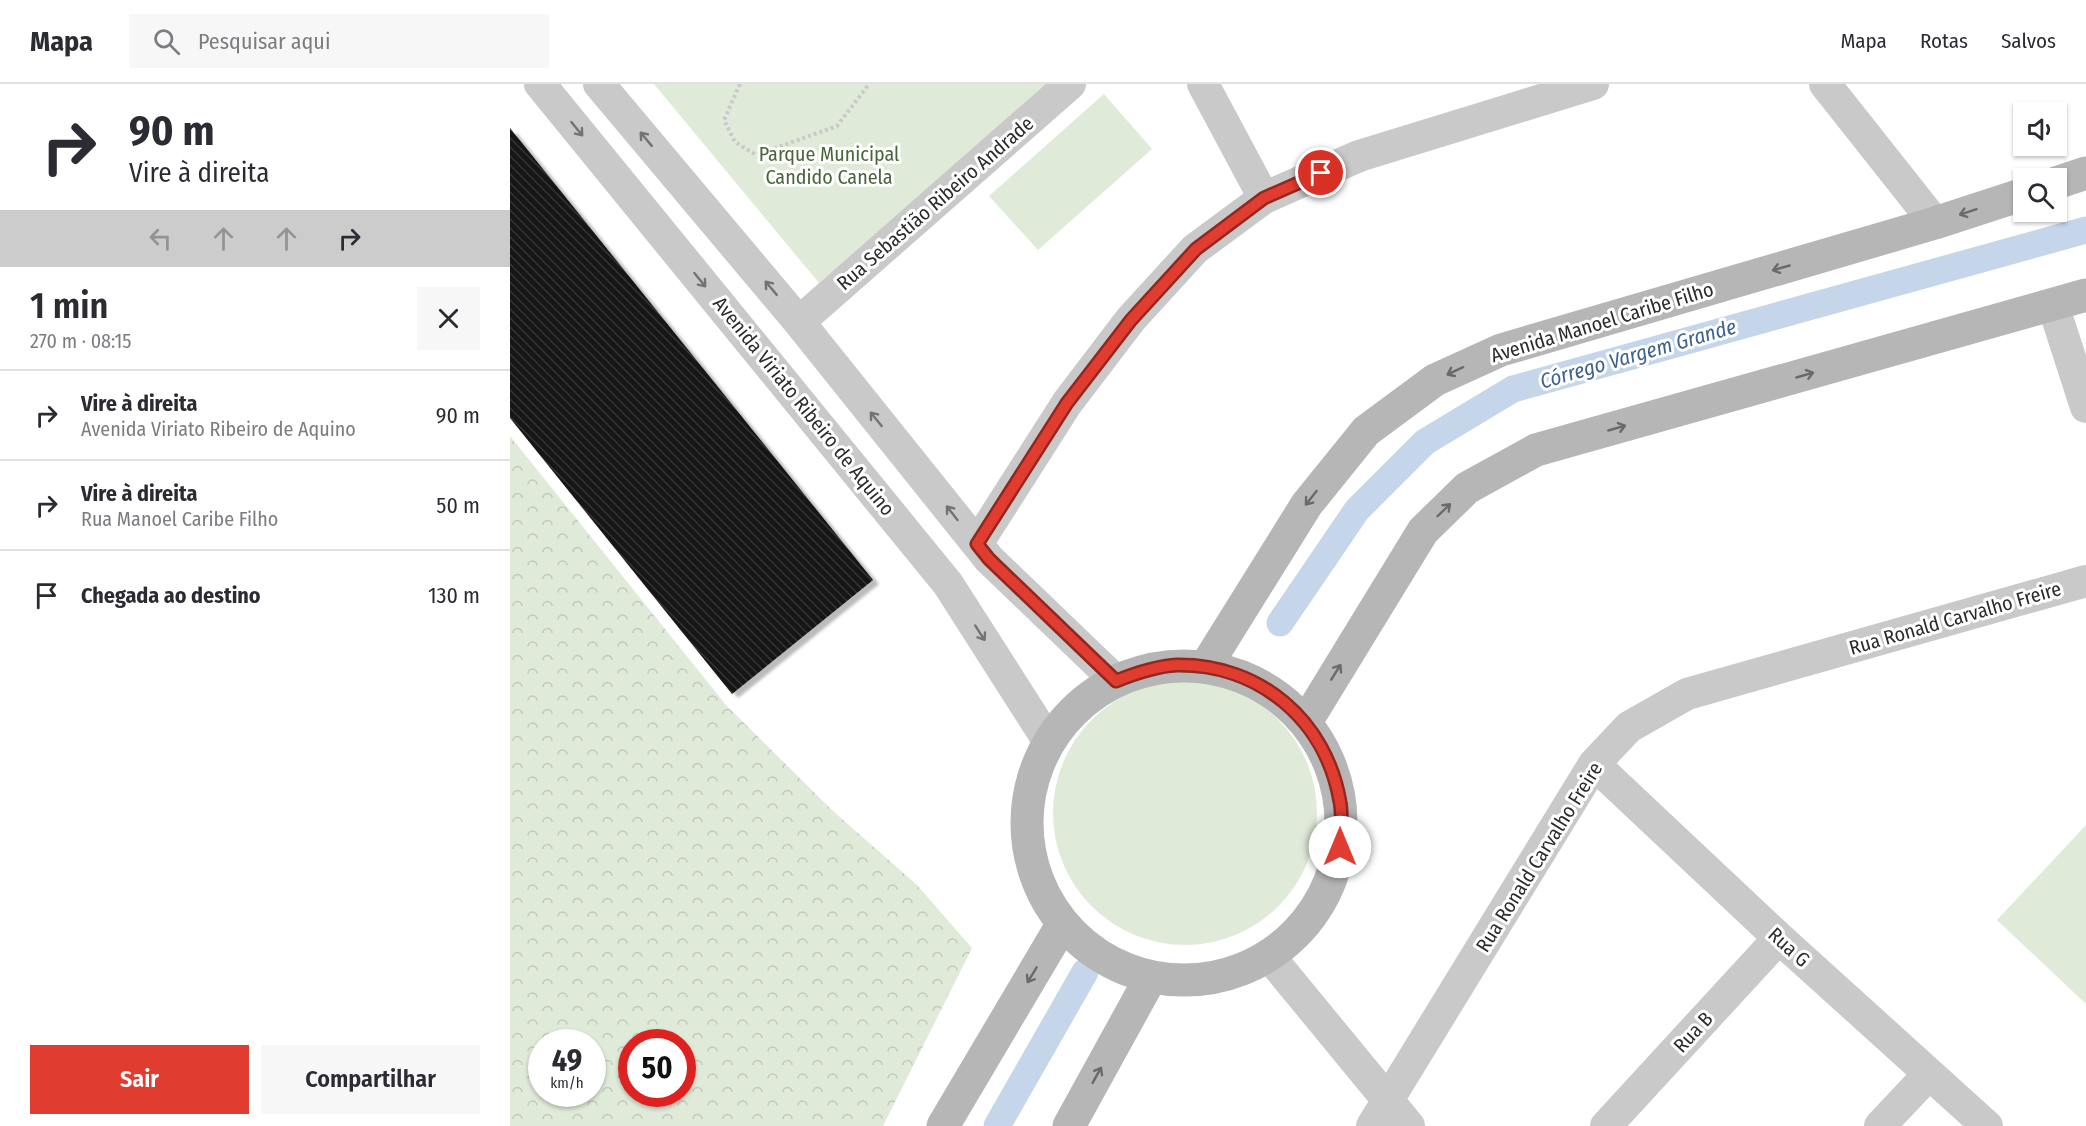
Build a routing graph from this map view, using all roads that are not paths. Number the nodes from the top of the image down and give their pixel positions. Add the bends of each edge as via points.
1 (540, 84) edge
2 (599, 84) edge
3 (1070, 84) edge
4 (1203, 84) edge
5 (1593, 84) edge
6 (1825, 84) edge
7 (2086, 173) edge
8 (2067, 179) edge
9 (1264, 198) junction
10 (2013, 198) edge
11 (1935, 223) junction
12 (2086, 295) edge
13 (2053, 305) junction
14 (800, 322) junction
15 (2086, 407) edge
16 (977, 544) junction
17 (2086, 581) edge
18 (1206, 666) junction
19 (1116, 681) junction
20 (1306, 722) junction
21 (1049, 742) junction
22 (1594, 764) junction
23 (1062, 925) junction
24 (1779, 938) junction
25 (1270, 957) junction
26 (1150, 979) junction
27 (1929, 1074) junction
28 (1380, 1114) edge
29 (943, 1126) edge
30 (1069, 1126) edge
31 (1409, 1126) edge
32 (1606, 1126) edge
33 (1880, 1126) edge
34 (1987, 1126) edge

1 -> 21 street, Avenida Viriato Ribeiro de Aquino via 948,584
14 -> 2 street
3 - 14 street, Rua Sebastião Ribeiro Andrade
4 - 9 street
5 - 9 street via 1359,156
6 - 11 street
7 - 8 main road
9 - 16 street via 1196,249 1131,320 1067,403
10 -> 11 main road, Avenida Manoel Caribe Filho
11 -> 18 main road, Avenida Manoel Caribe Filho via 1502,350 1435,380 1366,431 1306,504
12 - 13 main road
13 - 15 street
20 -> 13 main road via 1423,531 1467,488 1536,450
16 -> 14 street
16 - 19 street
17 - 22 street, Rua Ronald Carvalho Freire via 1687,694 1629,727
18 - 19 main road via 1145,670
18 - 20 main road via 1244,676 1278,695
19 - 21 main road via 1078,706
20 - 25 main road via 1332,770 1340,803 1340,847 1327,890 1303,927
21 - 23 main road via 1030,787 1026,836 1037,883
22 - 24 street, Rua G
22 - 28 street, Rua Ronald Carvalho Freire
23 - 26 main road via 1102,959
23 -> 29 main road
24 - 27 street, Rua G
24 - 32 street, Rua B
25 - 26 main road via 1212,980
25 - 28 street
30 -> 26 main road
27 - 33 street
27 - 34 street, Rua G
28 - 31 street

